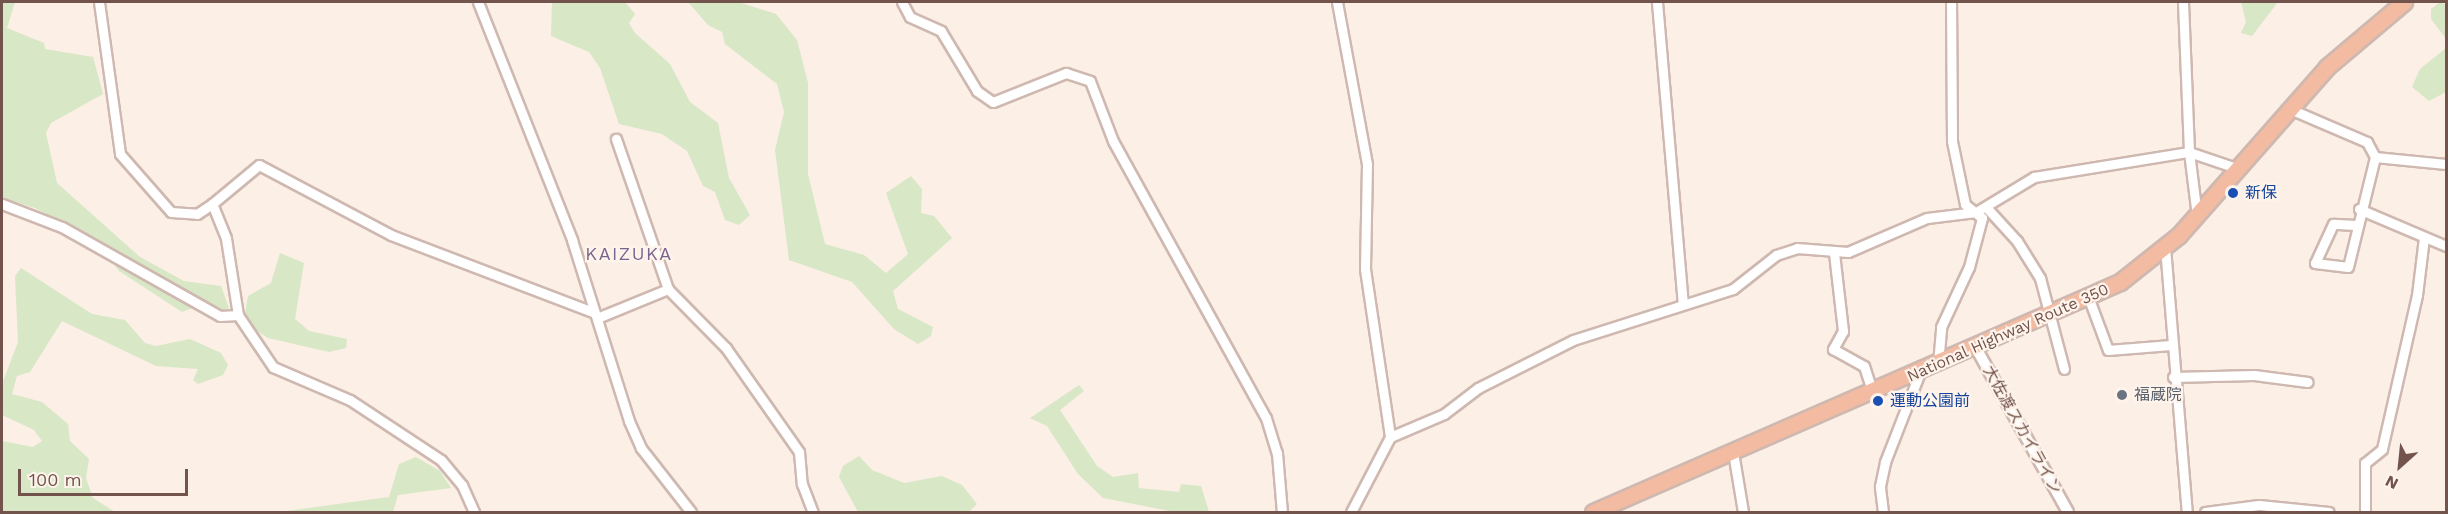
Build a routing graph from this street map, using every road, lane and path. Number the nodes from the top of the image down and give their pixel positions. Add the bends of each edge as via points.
1 (99, 2) edge
2 (478, 2) edge
3 (902, 2) edge
4 (1337, 2) edge
5 (1657, 2) edge
6 (1951, 2) edge
7 (2183, 2) edge
8 (2404, 2) edge
9 (2290, 109) junction
10 (616, 139) dead end
11 (2189, 152) junction
12 (2374, 157) junction
13 (2446, 164) edge
14 (2239, 169) junction
15 (2, 204) edge
16 (212, 204) junction
17 (1986, 207) junction
18 (2359, 208) junction
19 (1976, 212) junction
20 (2198, 216) junction
21 (2355, 225) junction
22 (2424, 237) junction
23 (2446, 246) edge
24 (2166, 247) junction
25 (1834, 253) junction
26 (668, 289) junction
27 (2089, 299) junction
28 (1683, 303) junction
29 (238, 315) junction
30 (596, 316) junction
31 (2048, 316) junction
32 (2171, 345) junction
33 (1976, 348) junction
34 (1938, 364) junction
35 (2064, 369) dead end
36 (1920, 372) junction
37 (2174, 377) junction
38 (2308, 382) dead end
39 (1873, 393) junction
40 (1390, 437) junction
41 (1733, 453) junction
42 (1352, 512) edge
43 (474, 513) edge
44 (691, 513) edge
45 (813, 513) edge
46 (1282, 513) edge
47 (1593, 513) edge
48 (1743, 513) edge
49 (1882, 513) edge
50 (2068, 513) edge
51 (2187, 513) edge
52 (2205, 513) edge
53 (2329, 513) edge
54 (2365, 513) edge

1 - 16 street via 120,154 171,212 197,214
2 - 30 street
3 - 46 street via 910,17 941,31 977,91 993,102 1066,74 1090,81 1113,141 1266,418 1277,453
4 - 40 street via 1367,164 1365,269
5 - 28 street
6 - 19 street via 1952,141 1965,204
7 - 11 street
8 - 9 highway, National Highway Route 350 via 2349,46
9 - 12 street via 2367,142
9 - 14 highway, National Highway Route 350
10 - 26 street
11 - 14 street
11 - 17 street via 2034,177
11 - 20 street
12 - 13 street
12 - 18 street
14 - 20 highway, National Highway Route 350
15 - 29 street via 62,227 220,315
16 - 29 street via 226,238
16 - 30 street via 259,165 267,165 391,235
17 - 19 street
17 - 31 street via 2017,241 2040,278
18 - 21 street
18 - 22 street
19 - 25 street via 1927,218 1868,246
19 - 34 street via 1982,218 1969,267 1941,327
20 - 24 highway, National Highway Route 350
21 - 21 street via 2348,267 2315,263 2333,224
22 - 23 street
22 - 54 street via 2417,295 2382,449 2365,463
24 - 27 highway, National Highway Route 350
24 - 32 street
25 - 28 street via 1797,248 1776,255 1742,284
25 - 39 street via 1843,332 1833,349 1864,366
26 - 30 street
26 - 45 street via 726,348 799,452 802,484
27 - 31 highway, National Highway Route 350
27 - 32 street via 2108,350
28 - 40 street via 1573,340 1478,388 1444,414
29 - 43 street via 273,367 350,400 441,460 462,485
30 - 44 street via 641,448
31 - 33 highway, National Highway Route 350
31 - 35 street
32 - 37 street
33 - 34 highway, National Highway Route 350
33 - 50 street, 大佐渡スカイライン
34 - 36 highway, National Highway Route 350
36 - 39 highway, National Highway Route 350
36 - 49 street via 1885,462 1880,486
37 - 38 street via 2254,375
37 - 51 street
39 - 41 highway, National Highway Route 350
40 - 42 street
41 - 47 highway, National Highway Route 350
41 - 48 street
52 - 53 street via 2249,505

